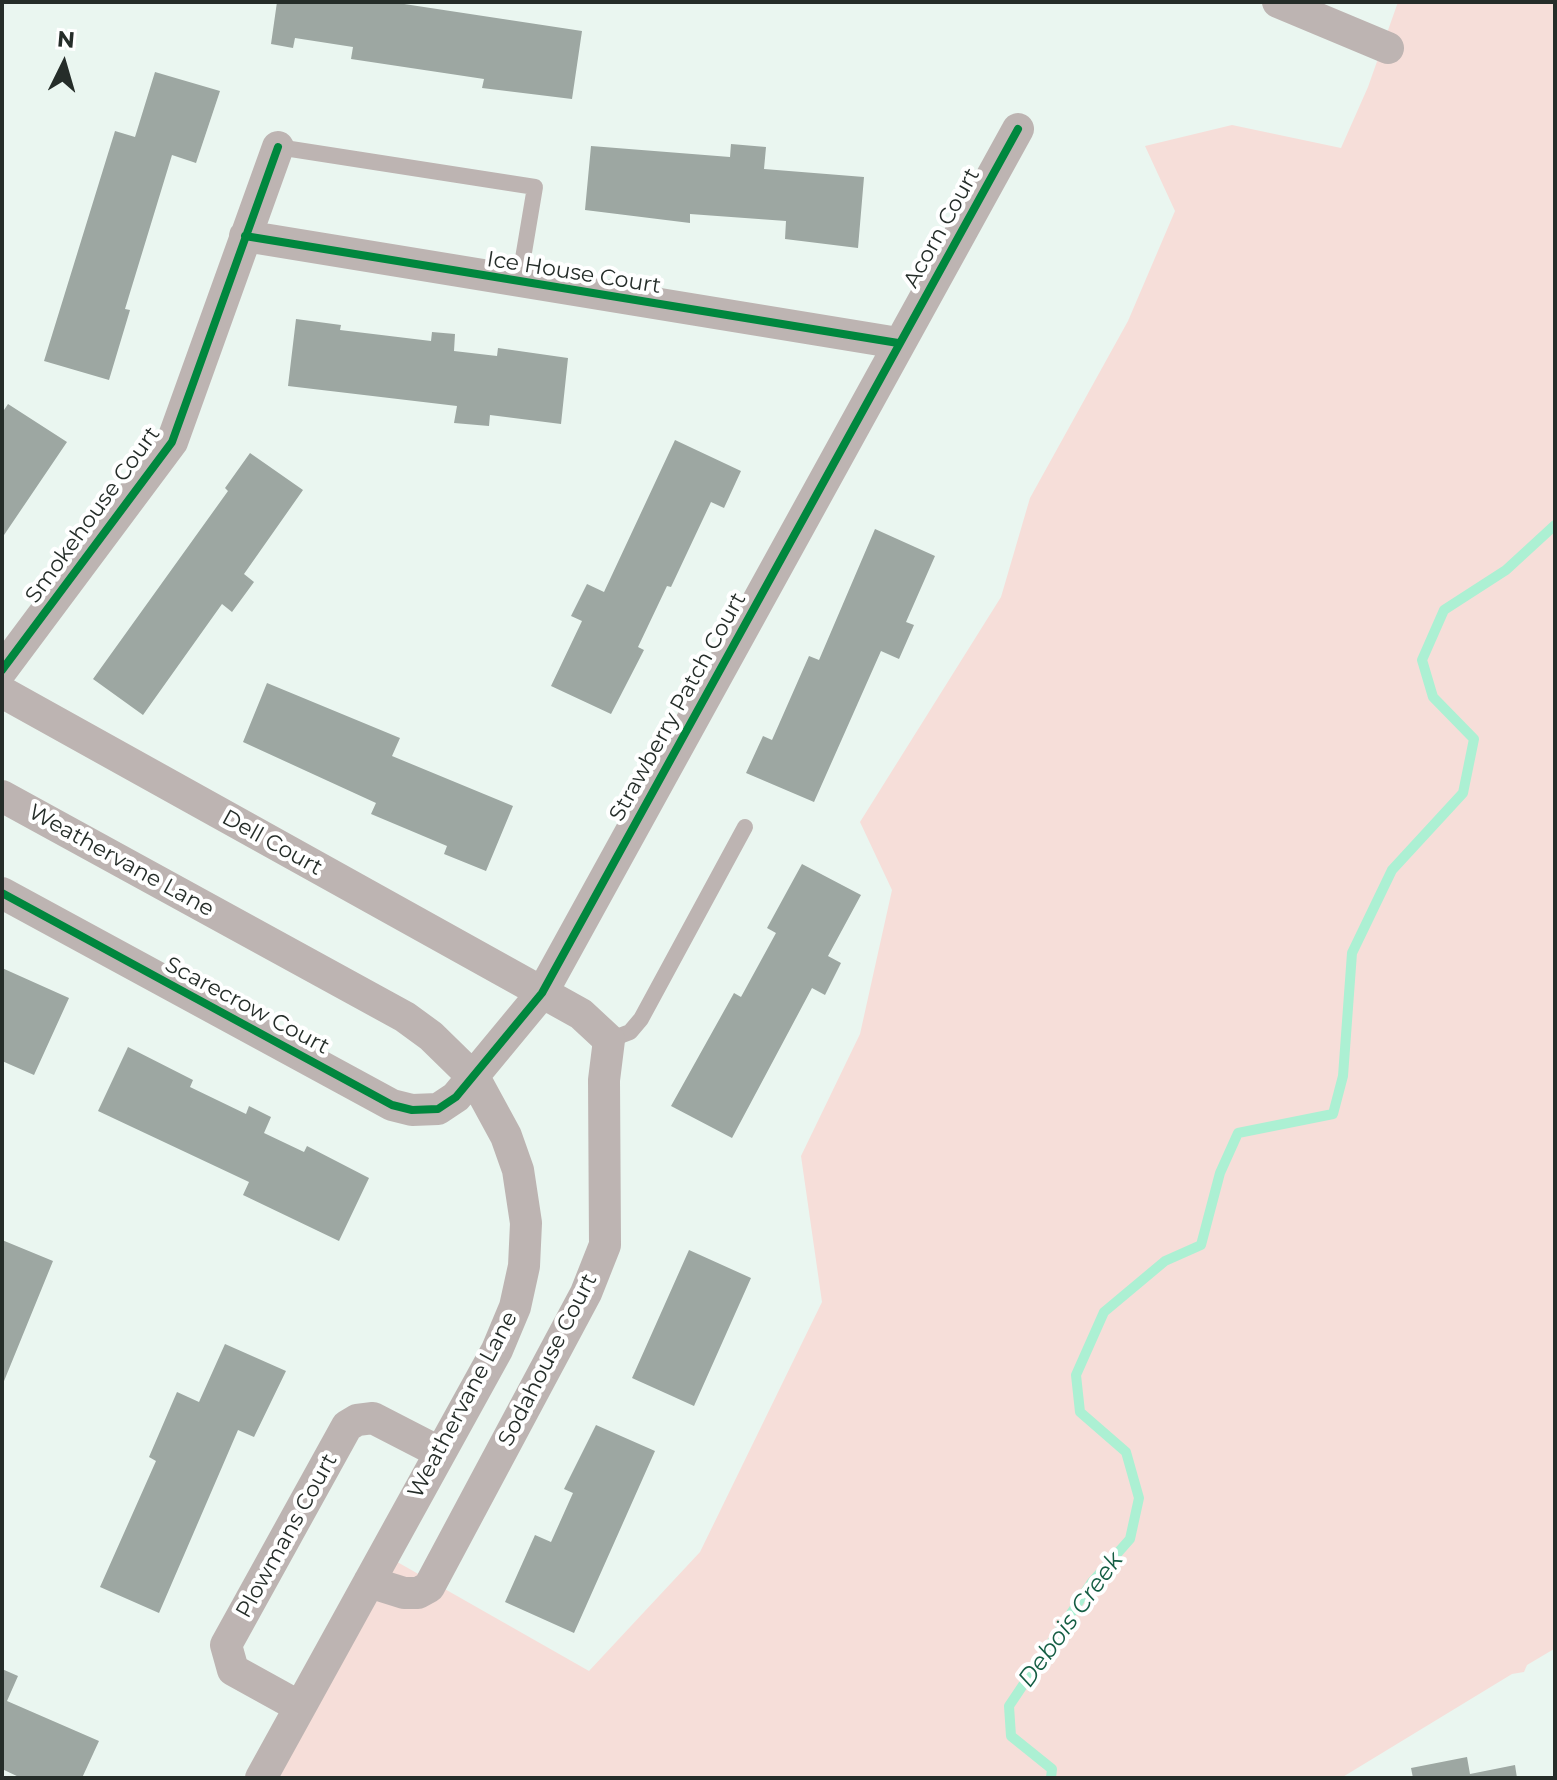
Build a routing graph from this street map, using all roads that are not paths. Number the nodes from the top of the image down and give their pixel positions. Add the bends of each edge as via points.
1 (1278, 2) edge
2 (1388, 48) dead end
3 (1018, 129) dead end
4 (278, 147) joint
5 (245, 236) junction
6 (519, 282) junction
7 (898, 343) junction
8 (2, 670) edge
9 (2, 692) edge
10 (2, 796) edge
11 (745, 827) dead end
12 (2, 893) edge
13 (542, 993) junction
14 (609, 1040) junction
15 (475, 1079) junction
16 (439, 1452) junction
17 (369, 1582) junction
18 (300, 1707) junction
19 (261, 1778) edge

1 - 2 street
3 - 7 street, Acorn Court
4 - 5 street, Smokehouse Court
4 - 6 lane via 535,187
5 - 6 street, Ice House Court
5 - 8 street, Smokehouse Court via 172,442
6 - 7 street, Ice House Court
7 - 13 street, Strawberry Patch Court
9 - 13 street, Dell Court
10 - 15 street, Weathervane Lane via 405,1017
11 - 14 lane via 641,1019 630,1032
12 - 15 street, Scarecrow Court via 392,1105 438,1109
13 - 14 street via 581,1014
13 - 15 street, Strawberry Patch Court
14 - 17 street, Sodahouse Court via 604,1080 605,1245 586,1293 429,1587 404,1593
15 - 16 street, Weathervane Lane via 518,1170 526,1223 524,1266 497,1350
16 - 17 street, Weathervane Lane
16 - 18 street, Plowmans Court via 373,1418 347,1426 226,1645 233,1670
17 - 18 street, Weathervane Lane
18 - 19 street, Weathervane Lane

